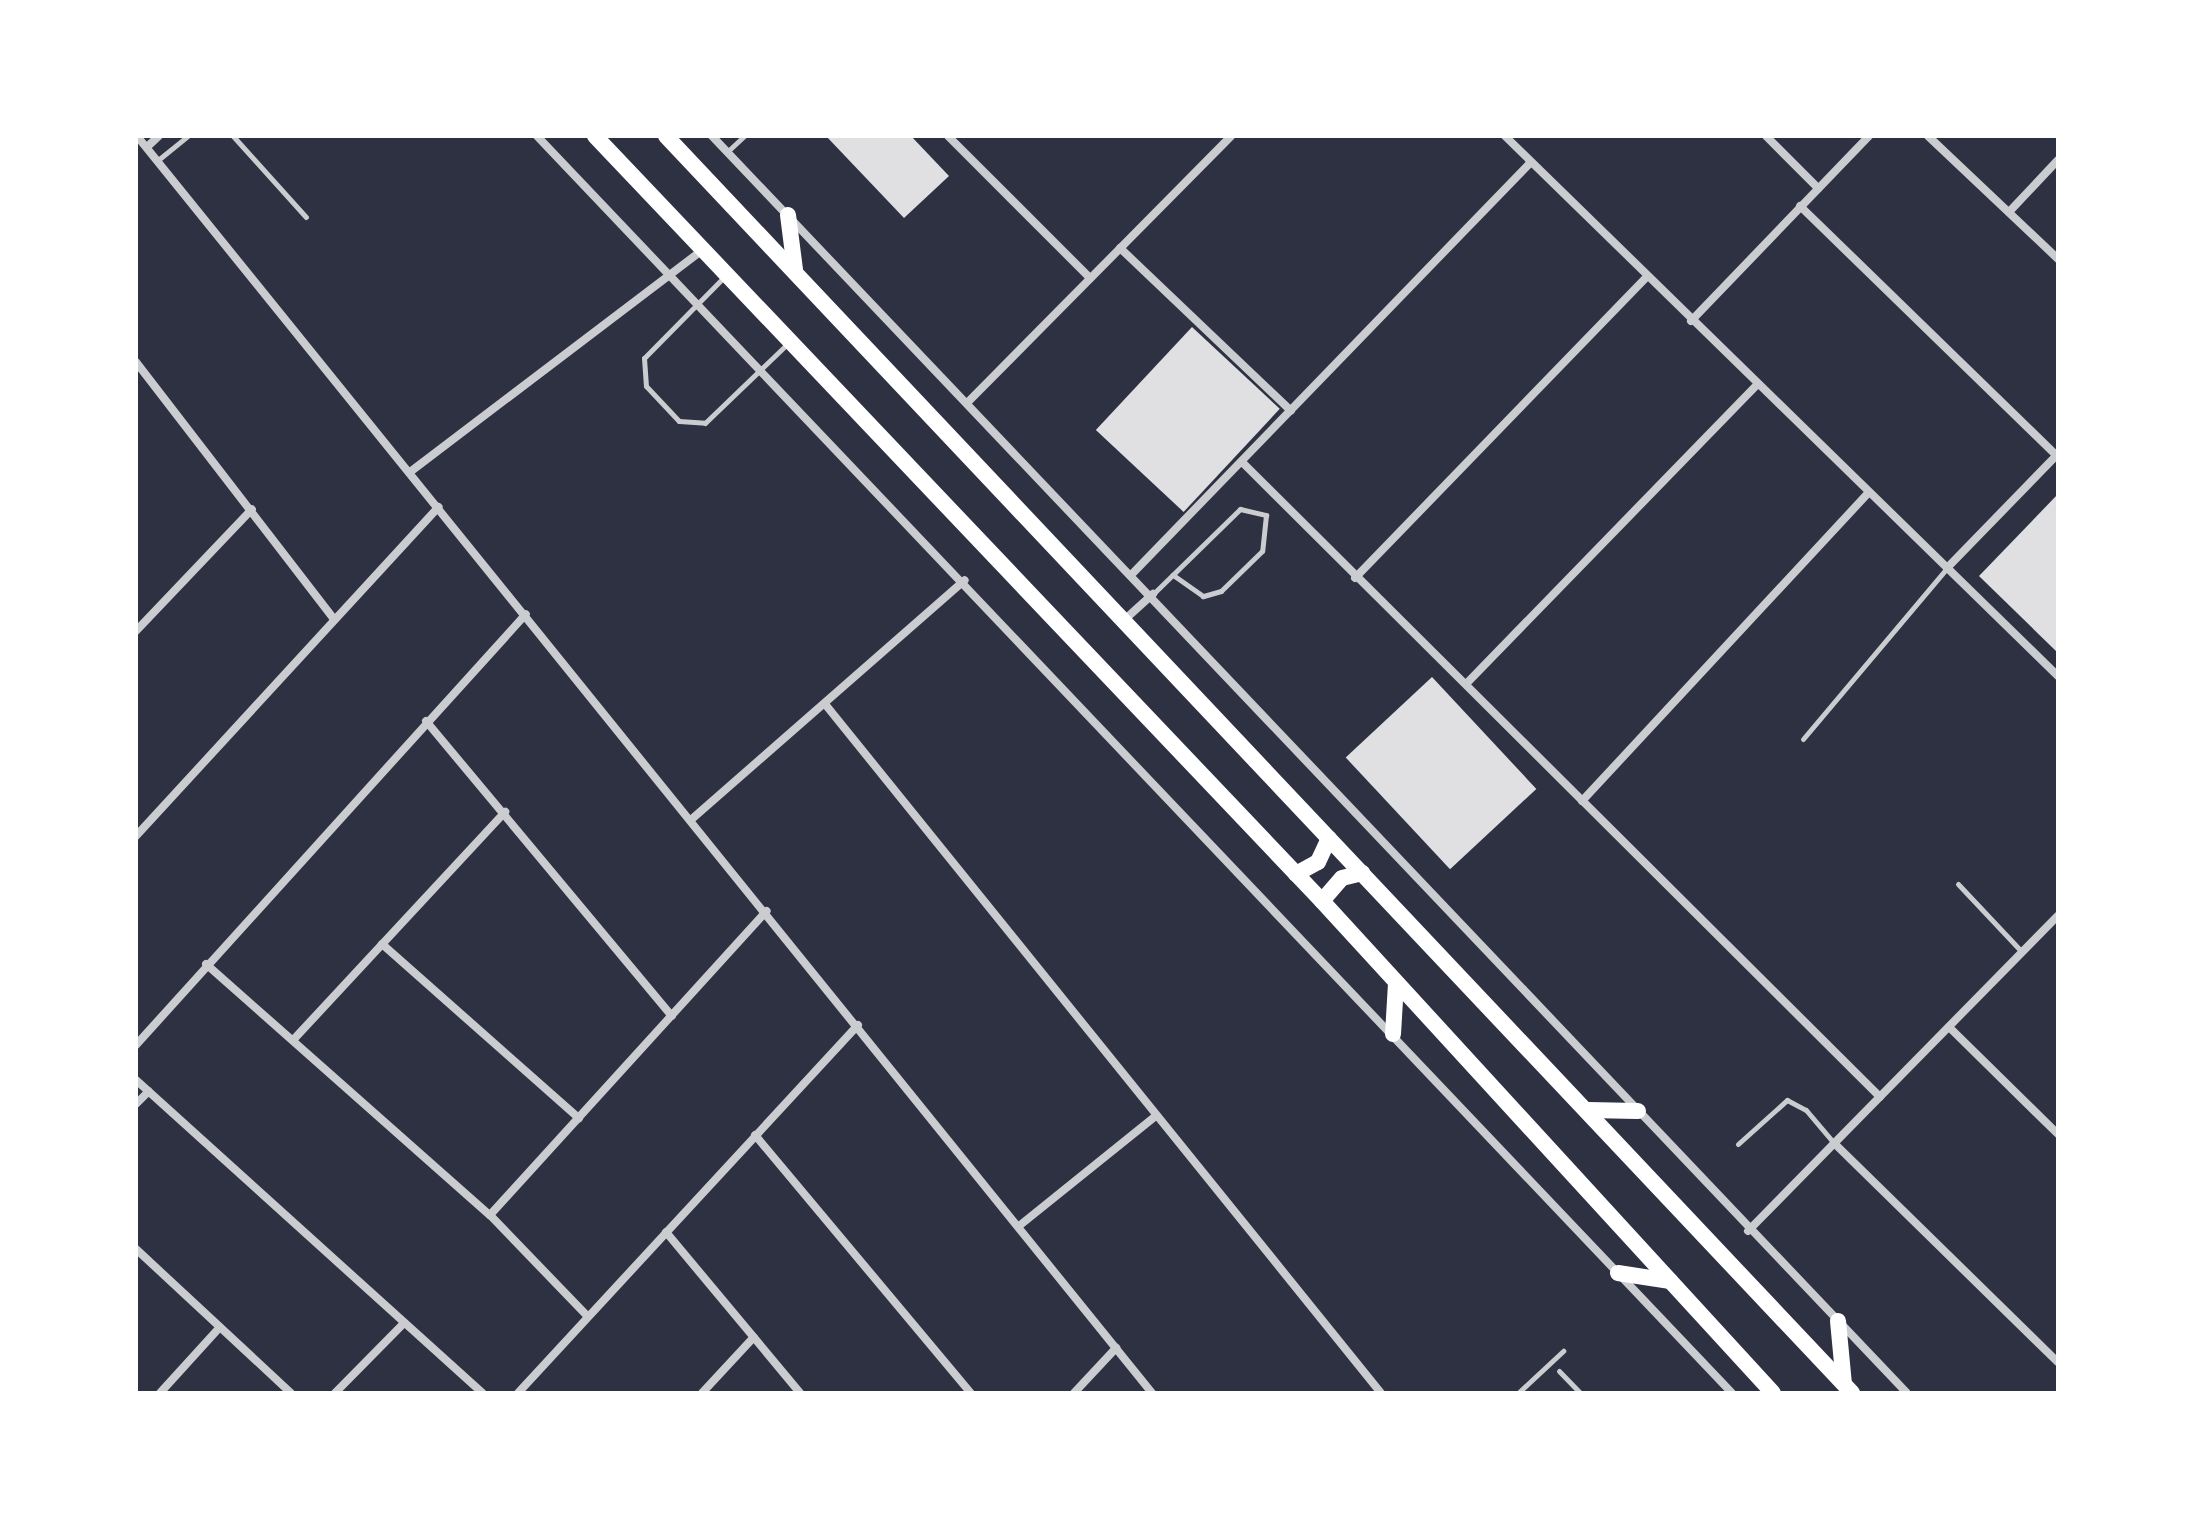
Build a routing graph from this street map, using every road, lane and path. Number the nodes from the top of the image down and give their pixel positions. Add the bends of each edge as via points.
1 (137, 136) edge
2 (159, 136) edge
3 (188, 136) edge
4 (233, 136) edge
5 (537, 136) edge
6 (595, 136) edge
7 (666, 136) edge
8 (712, 136) edge
9 (744, 136) edge
10 (948, 136) edge
11 (1231, 136) edge
12 (1505, 136) edge
13 (1766, 136) edge
14 (1869, 136) edge
15 (1928, 136) edge
16 (147, 147) junction
17 (727, 152) junction
18 (158, 160) junction
19 (2058, 160) edge
20 (1531, 162) junction
21 (1818, 188) junction
22 (1800, 206) junction
23 (2009, 212) junction
24 (788, 215) junction
25 (306, 217) dead end
26 (1120, 248) junction
27 (703, 249) junction
28 (2058, 259) edge
29 (795, 270) junction
30 (727, 274) junction
31 (669, 275) junction
32 (1090, 278) junction
33 (1646, 278) junction
34 (696, 303) junction
35 (1691, 321) junction
36 (790, 341) junction
37 (136, 362) edge
38 (761, 369) junction
39 (1758, 384) junction
40 (968, 402) junction
41 (1291, 411) junction
42 (2057, 455) edge
43 (1242, 462) junction
44 (410, 472) junction
45 (1867, 494) junction
46 (439, 507) junction
47 (252, 509) junction
48 (1947, 568) junction
49 (1133, 573) junction
50 (1173, 575) junction
51 (1355, 578) junction
52 (965, 580) junction
53 (1153, 594) junction
54 (526, 614) junction
55 (334, 619) junction
56 (1122, 622) junction
57 (136, 631) edge
58 (2057, 674) edge
59 (1467, 683) junction
60 (825, 704) junction
61 (426, 721) junction
62 (1803, 739) dead end
63 (1582, 801) junction
64 (505, 812) junction
65 (693, 818) junction
66 (136, 836) edge
67 (1329, 838) junction
68 (1362, 873) junction
69 (1296, 874) junction
70 (1958, 884) dead end
71 (1322, 901) junction
72 (767, 911) junction
73 (2057, 920) edge
74 (382, 944) junction
75 (2022, 952) junction
76 (206, 964) junction
77 (1396, 984) junction
78 (672, 1016) junction
79 (858, 1025) junction
80 (1949, 1027) junction
81 (1393, 1034) junction
82 (295, 1038) junction
83 (136, 1045) edge
84 (136, 1080) edge
85 (149, 1091) junction
86 (1880, 1097) junction
87 (136, 1104) edge
88 (1588, 1110) junction
89 (1638, 1111) junction
90 (1156, 1116) junction
91 (579, 1118) junction
92 (2058, 1134) edge
93 (755, 1135) junction
94 (1834, 1143) junction
95 (1738, 1144) dead end
96 (490, 1215) junction
97 (1019, 1226) junction
98 (1748, 1231) junction
99 (666, 1232) junction
100 (136, 1249) edge
101 (1618, 1273) junction
102 (1670, 1281) junction
103 (588, 1317) junction
104 (1838, 1321) junction
105 (404, 1323) junction
106 (220, 1327) junction
107 (754, 1337) junction
108 (1116, 1348) junction
109 (1563, 1351) dead end
110 (2058, 1362) edge
111 (1559, 1371) dead end
112 (1848, 1389) edge
113 (160, 1393) edge
114 (291, 1393) edge
115 (335, 1393) edge
116 (482, 1393) edge
117 (518, 1393) edge
118 (702, 1393) edge
119 (800, 1393) edge
120 (971, 1393) edge
121 (1074, 1393) edge
122 (1152, 1393) edge
123 (1381, 1393) edge
124 (1518, 1393) edge
125 (1580, 1393) edge
126 (1732, 1393) edge
127 (1773, 1393) edge
128 (1907, 1393) edge

1 - 16 street
2 - 16 street
3 - 18 lane
4 - 25 lane
5 - 31 street
6 - 27 main road
7 - 29 main road
8 - 17 street
9 - 17 lane
10 - 32 street
11 - 26 street
12 - 20 street
13 - 21 street
14 - 21 street
15 - 23 street
16 - 18 street
17 - 24 street
18 - 44 street
19 - 23 street
20 - 33 street
20 - 41 street
21 - 22 street
22 - 35 street
22 - 42 street
23 - 28 street
24 - 29 main road
24 - 40 street
26 - 32 street
26 - 41 street
27 - 30 main road
27 - 31 street
29 - 56 main road
30 - 34 lane
30 - 36 main road
31 - 34 street
31 - 44 street
32 - 40 street
33 - 35 street
33 - 51 street
34 - 38 street
34 - 38 lane via 648,350 642,367 646,386 679,421 705,423
35 - 39 street
36 - 38 lane
36 - 69 main road
37 - 47 street
38 - 52 street
39 - 45 street
39 - 59 street
40 - 49 street
41 - 43 street
42 - 48 street
43 - 49 street
43 - 51 street
44 - 46 street
45 - 48 street
45 - 63 street
46 - 54 street
46 - 55 street
47 - 55 street
47 - 57 street
48 - 58 street
48 - 62 lane
49 - 53 street
50 - 50 lane via 1203,596 1221,591 1262,551 1266,515 1240,509
50 - 53 lane
51 - 59 street
52 - 60 street
52 - 81 street
53 - 56 street
53 - 89 street
54 - 61 street
54 - 65 street
55 - 66 street
56 - 67 main road
59 - 63 street
60 - 65 street
60 - 90 street
61 - 64 street
61 - 76 street
63 - 86 street
64 - 74 street
64 - 78 street
65 - 72 street
67 - 68 main road
67 - 69 main road via 1318,862
68 - 71 main road via 1342,878
68 - 88 main road
69 - 71 main road
70 - 75 lane
71 - 77 main road
72 - 78 street
72 - 79 street
73 - 75 street
74 - 82 street
74 - 91 street
75 - 80 street
76 - 82 street
76 - 83 street
77 - 81 main road
77 - 102 main road
78 - 91 street
79 - 93 street
79 - 97 street
80 - 86 street
80 - 92 street
81 - 101 street
82 - 96 street
84 - 85 street
85 - 87 street
85 - 105 street
86 - 94 street
88 - 89 main road
88 - 112 main road
89 - 98 street
90 - 97 street
90 - 123 street
91 - 96 street
93 - 99 street
93 - 120 street
94 - 95 lane via 1806,1110 1787,1100
94 - 98 street
94 - 110 street
96 - 103 street
97 - 108 street
98 - 104 street
99 - 103 street
99 - 107 street
100 - 106 street
101 - 102 main road
101 - 126 street
102 - 127 main road
103 - 117 street
104 - 112 main road
104 - 128 street
105 - 115 street
105 - 116 street
106 - 113 street
106 - 114 street
107 - 118 street
107 - 119 street
108 - 121 street
108 - 122 street
109 - 124 lane
111 - 125 lane

